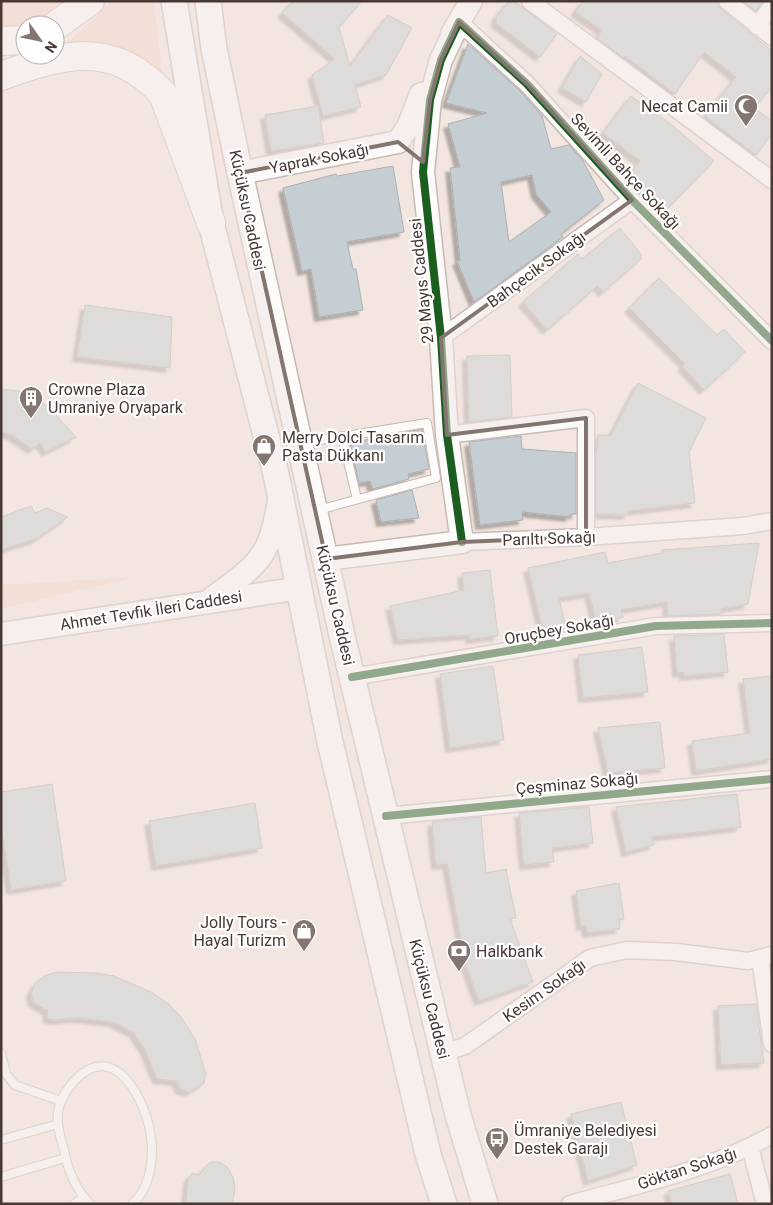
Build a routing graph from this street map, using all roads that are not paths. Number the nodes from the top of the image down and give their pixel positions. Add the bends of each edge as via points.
1 (90, 1) edge
2 (174, 1) edge
3 (208, 1) edge
4 (471, 1) edge
5 (530, 1) edge
6 (727, 1) edge
7 (772, 6) edge
8 (65, 19) edge
9 (459, 22) junction
10 (757, 26) junction
11 (772, 37) edge
12 (15, 40) edge
13 (1, 41) edge
14 (1, 76) edge
15 (398, 142) junction
16 (422, 172) junction
17 (240, 173) junction
18 (772, 180) edge
19 (632, 200) junction
20 (211, 223) junction
21 (441, 338) junction
22 (772, 340) edge
23 (448, 435) junction
24 (342, 436) junction
25 (300, 443) junction
26 (280, 496) junction
27 (357, 500) junction
28 (315, 511) junction
29 (772, 521) edge
30 (586, 537) junction
31 (462, 542) junction
32 (326, 559) junction
33 (300, 588) junction
34 (209, 601) junction
35 (772, 623) edge
36 (67, 624) junction
37 (1, 634) edge
38 (343, 640) junction
39 (1, 648) edge
40 (352, 678) junction
41 (772, 779) edge
42 (386, 816) junction
43 (766, 957) edge
44 (770, 1025) edge
45 (772, 1044) edge
46 (443, 1053) junction
47 (1, 1054) edge
48 (61, 1100) junction
49 (58, 1124) junction
50 (772, 1135) edge
51 (1, 1140) edge
52 (750, 1147) junction
53 (65, 1158) junction
54 (1, 1177) edge
55 (84, 1198) junction
56 (74, 1204) edge
57 (90, 1204) edge
58 (132, 1204) edge
59 (444, 1204) edge
60 (485, 1204) edge
61 (570, 1204) edge
62 (765, 1204) edge

1 - 8 highway
2 - 20 main road
3 - 17 main road, Küçüksu Caddesi via 214,48
4 - 9 street, 29 Mayıs Caddesi
5 - 18 street
6 - 10 street
7 - 10 street
9 - 15 street, 29 Mayıs Caddesi via 428,77 408,127
9 - 16 street, 29 Mayıs Caddesi via 441,60 430,100
9 - 19 street, Sevimli Bahçe Sokağı via 527,84
10 - 11 street
12 - 13 highway
14 - 20 highway via 60,58 101,56 130,67 150,80 163,94
15 - 16 street via 416,155
15 - 17 street, Yaprak Sokağı
16 - 21 street, 29 Mayıs Caddesi
17 - 25 main road, Küçüksu Caddesi
19 - 21 street, Bahçecik Sokağı
19 - 22 street, Sevimli Bahçe Sokağı
20 - 26 main road
21 - 23 street, 29 Mayıs Caddesi
23 - 30 street via 586,418
23 - 31 street, 29 Mayıs Caddesi
24 - 25 lane
24 - 27 lane
24 - 27 lane via 427,423 436,478
25 - 28 main road, Küçüksu Caddesi
26 - 32 main road via 308,546
26 - 33 main road, Küçüksu Caddesi
26 - 34 street via 272,531 261,556
27 - 28 lane
28 - 32 main road, Küçüksu Caddesi
29 - 30 street, Parıltı Sokağı
30 - 31 street, Parıltı Sokağı
31 - 32 street, Parıltı Sokağı
32 - 38 main road, Küçüksu Caddesi
33 - 34 street, Ahmet Tevfik İleri Caddesi
33 - 38 main road via 322,604
33 - 59 main road, Küçüksu Caddesi via 330,742 426,1145
34 - 36 street, Ahmet Tevfik İleri Caddesi
35 - 40 street, Oruçbey Sokağı via 656,626
36 - 37 street, Ahmet Tevfik İleri Caddesi
36 - 39 street
38 - 40 main road, Küçüksu Caddesi
40 - 42 main road, Küçüksu Caddesi
41 - 42 street, Çeşminaz Sokağı
42 - 46 main road, Küçüksu Caddesi
43 - 44 street
43 - 46 street, Kesim Sokağı via 748,961 627,950 590,958 465,1046
44 - 45 street
46 - 60 main road, Küçüksu Caddesi
47 - 48 lane via 6,1074 15,1085
48 - 49 lane
48 - 58 lane via 84,1070 98,1066 113,1068 127,1077 150,1126 153,1151 141,1197
49 - 51 lane
49 - 53 lane
50 - 52 street, Göktan Sokağı
52 - 61 street, Göktan Sokağı via 700,1167
52 - 62 street
53 - 54 lane
53 - 55 lane via 73,1182
55 - 56 lane
55 - 57 lane

